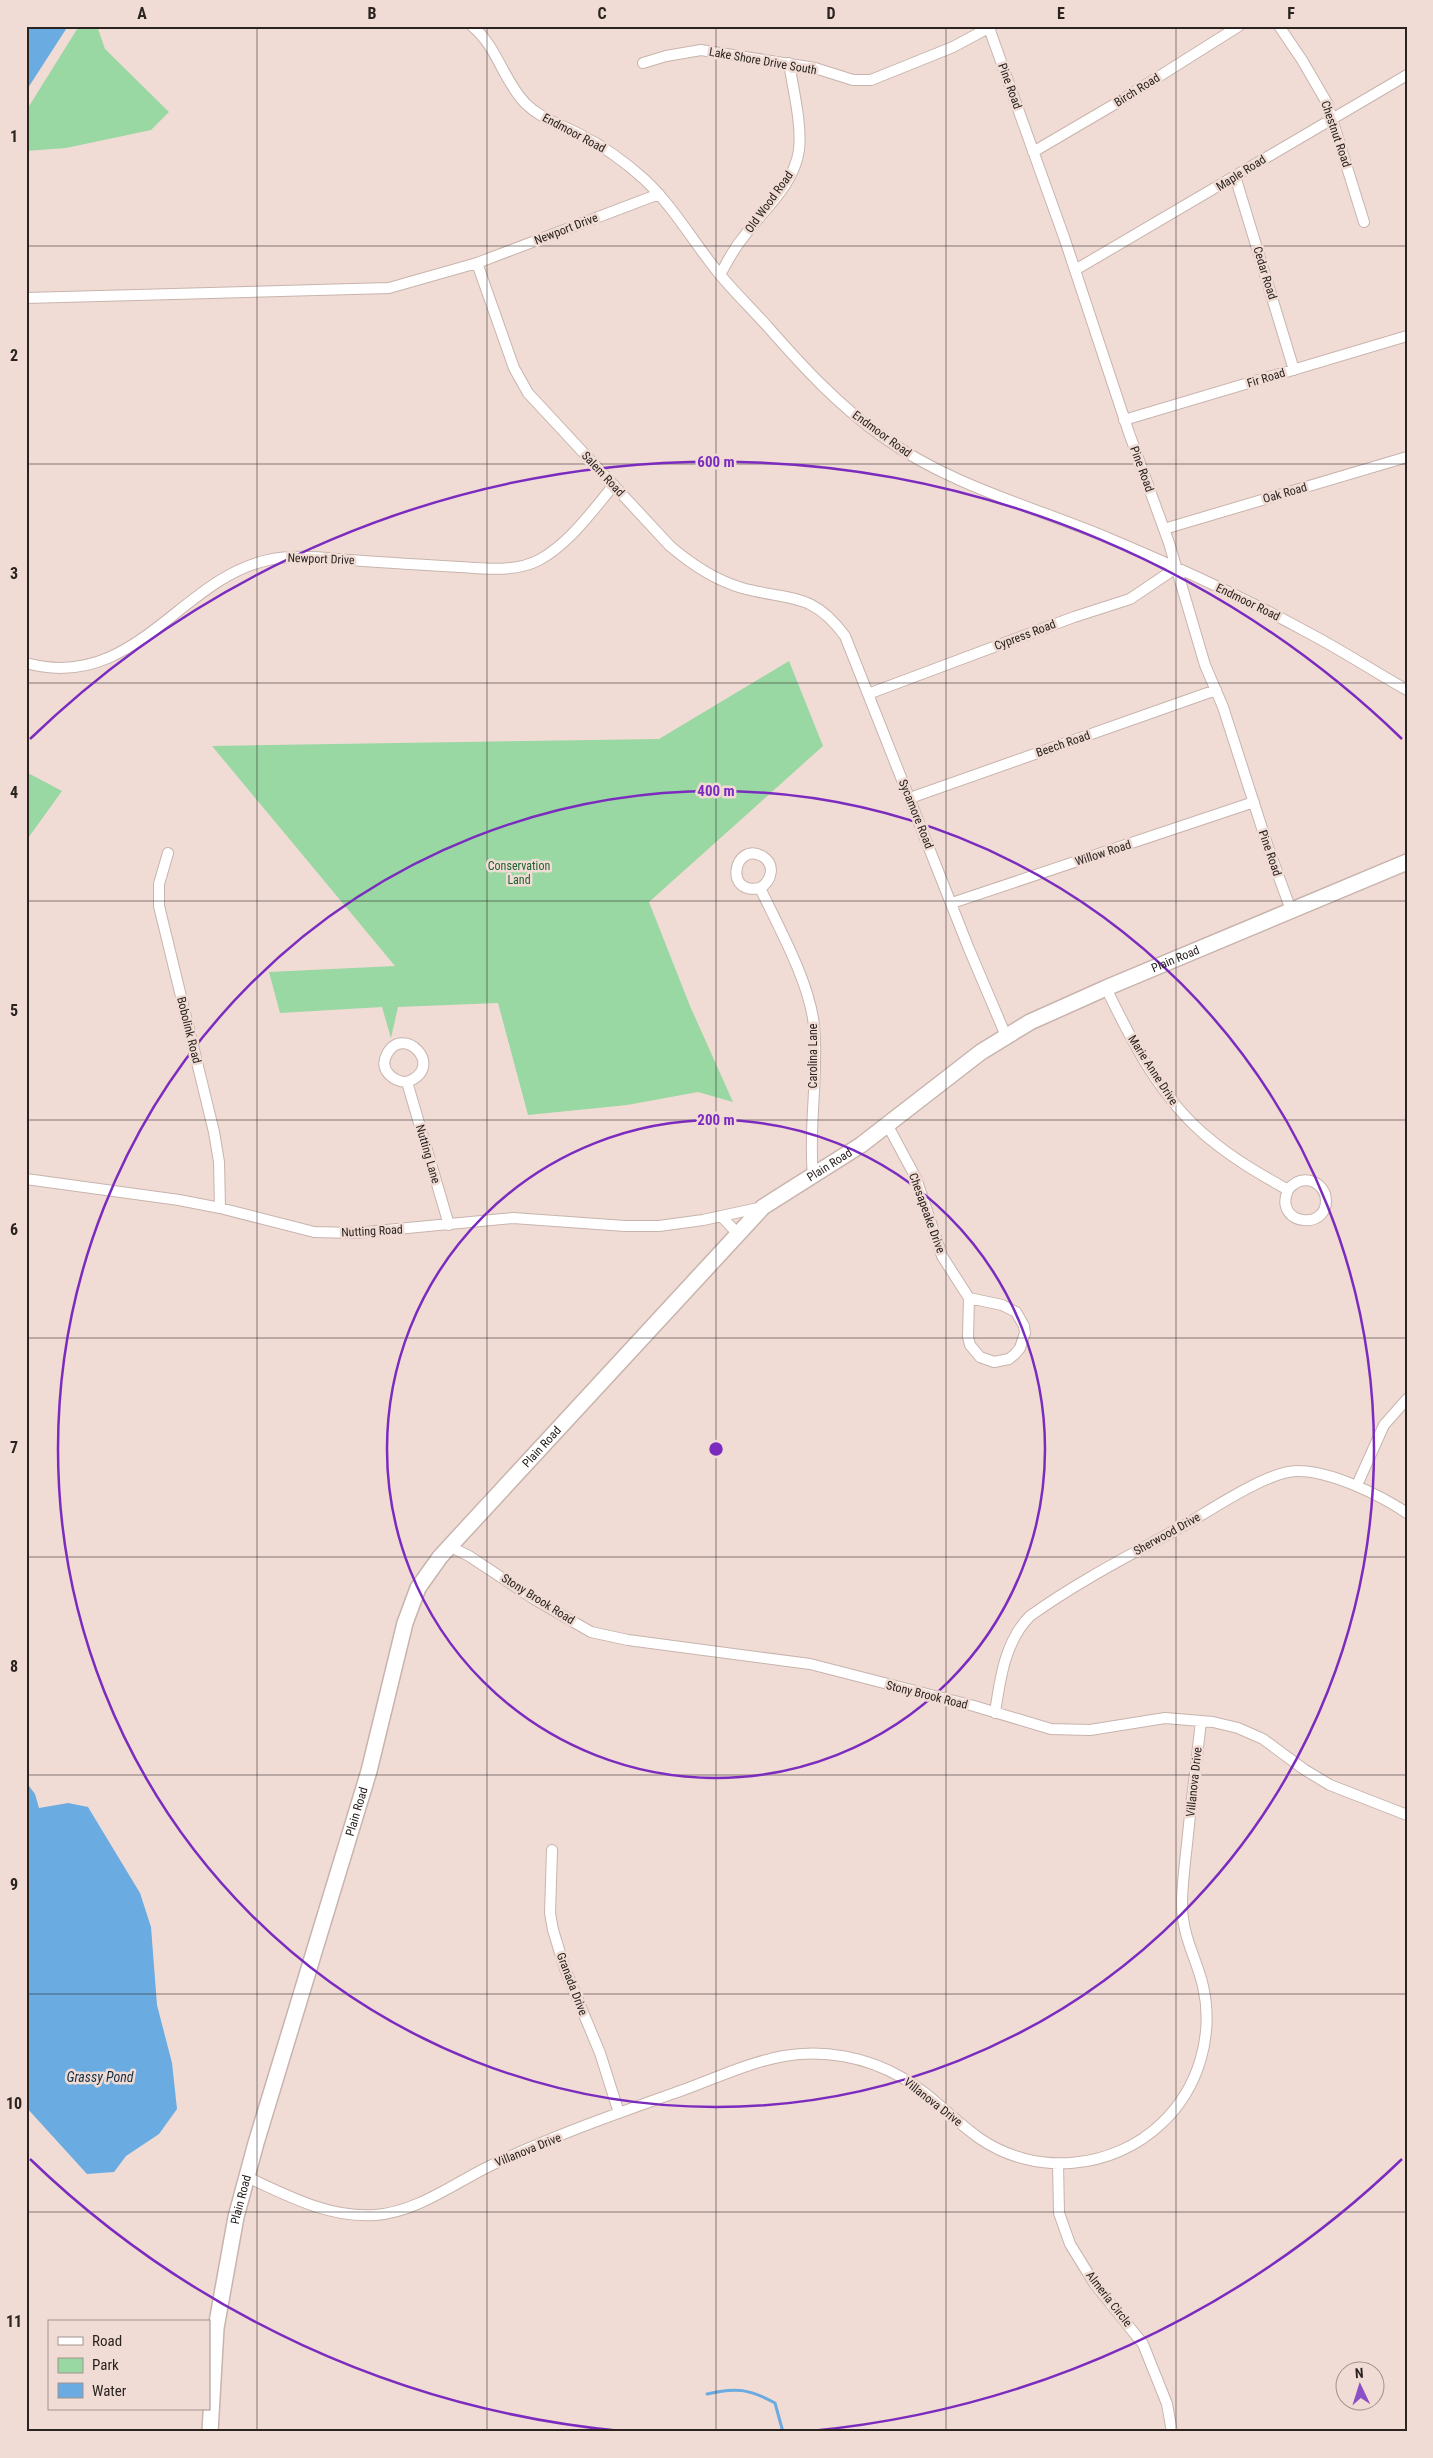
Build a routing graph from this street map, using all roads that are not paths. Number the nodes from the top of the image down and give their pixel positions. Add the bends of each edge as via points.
1 (472, 26) edge
2 (1239, 26) edge
3 (1278, 26) edge
4 (991, 27) edge
5 (643, 63) dead end
6 (789, 63) junction
7 (1407, 75) edge
8 (1332, 118) junction
9 (1033, 152) junction
10 (1235, 176) junction
11 (659, 194) junction
12 (1364, 222) dead end
13 (476, 263) junction
14 (1075, 270) junction
15 (720, 275) junction
16 (26, 298) edge
17 (1407, 336) edge
18 (1294, 370) junction
19 (1124, 420) junction
20 (1407, 457) edge
21 (614, 485) junction
22 (1164, 529) junction
23 (1176, 568) junction
24 (810, 603) joint
25 (26, 663) edge
26 (1216, 690) junction
27 (1407, 690) edge
28 (868, 694) junction
29 (910, 798) junction
30 (1254, 802) junction
31 (168, 853) dead end
32 (1407, 862) edge
33 (760, 888) dead end
34 (952, 903) junction
35 (1291, 910) junction
36 (1106, 988) junction
37 (1006, 1036) junction
38 (407, 1082) dead end
39 (888, 1126) junction
40 (813, 1175) junction
41 (26, 1179) edge
42 (1288, 1190) junction
43 (763, 1207) junction
44 (220, 1208) junction
45 (722, 1216) junction
46 (449, 1225) junction
47 (738, 1234) junction
48 (969, 1298) junction
49 (1407, 1399) edge
50 (1357, 1485) junction
51 (1407, 1513) edge
52 (449, 1546) junction
53 (995, 1713) junction
54 (1201, 1721) junction
55 (1407, 1815) edge
56 (552, 1850) dead end
57 (619, 2113) junction
58 (1058, 2164) junction
59 (247, 2177) junction
60 (210, 2432) edge
61 (1172, 2432) edge

1 - 11 street, Endmoor Road via 482,34 511,85 526,103 546,120 581,134 617,157
2 - 9 street, Birch Road
3 - 8 street, Chestnut Road via 1302,60
4 - 6 street, Lake Shore Drive South via 871,80 853,80
4 - 9 street, Pine Road
5 - 6 street, Lake Shore Drive South via 701,50
6 - 15 street, Old Wood Road via 798,129 799,149 795,165 782,188 742,238
7 - 8 street, Maple Road
8 - 10 street, Maple Road
8 - 12 street, Chestnut Road
9 - 14 street, Pine Road
10 - 14 street, Maple Road
10 - 18 street, Cedar Road
11 - 13 street, Newport Drive
11 - 15 street, Endmoor Road
13 - 16 street, Newport Drive via 414,282 366,290
13 - 21 street, Salem Road via 514,368 528,393
14 - 19 street, Pine Road
15 - 23 street, Endmoor Road via 824,388 881,436 913,457 946,475
17 - 18 street, Fir Road
18 - 19 street, Fir Road
19 - 22 street, Pine Road
20 - 22 street, Oak Road
21 - 24 street, Salem Road via 670,546 704,571 741,587
21 - 25 street, Newport Drive via 554,551 524,566 470,568 314,557 268,560 231,575 126,651 80,667 53,668
22 - 23 street, Pine Road
23 - 26 street, Pine Road via 1205,665
23 - 27 street, Endmoor Road via 1304,630
23 - 28 street, Cypress Road via 1130,599
24 - 28 street, Sycamore Road via 835,622 845,636
26 - 29 street, Beech Road
26 - 30 street, Pine Road
28 - 29 street, Sycamore Road
29 - 34 street, Sycamore Road
30 - 34 street, Willow Road
30 - 35 street, Pine Road
31 - 44 street, Bobolink Road via 159,884 159,906 214,1132 219,1162
32 - 35 main road, Plain Road
33 - 40 street, Carolina Lane via 794,962 812,1011 815,1040 811,1141
34 - 37 street, Sycamore Road
35 - 36 main road, Plain Road
36 - 37 main road, Plain Road
36 - 42 street, Marie Anne Drive via 1145,1061 1180,1110 1224,1150
37 - 39 main road, Plain Road
38 - 46 street, Nutting Lane
39 - 40 main road, Plain Road
39 - 48 street, Chesapeake Drive via 916,1178 942,1256
40 - 43 main road, Plain Road
41 - 44 street, Nutting Road
42 - 42 street via 1302,1181 1318,1184 1325,1194 1324,1210 1310,1220 1294,1217 1286,1207
43 - 45 street, Nutting Road
43 - 47 main road, Plain Road
44 - 46 street, Nutting Road via 314,1232 355,1233
45 - 46 street, Nutting Road via 659,1226 513,1218
45 - 47 street
47 - 52 main road, Plain Road
48 - 48 street via 1002,1305 1016,1312 1025,1334 1020,1348 1009,1359 994,1362 974,1351 968,1337
49 - 50 street via 1382,1430
50 - 51 street, Sherwood Drive
50 - 53 street, Sherwood Drive via 1299,1470 1266,1479 1046,1604 1021,1625 1012,1642
52 - 53 street, Stony Brook Road via 591,1632 628,1640 810,1664
52 - 59 main road, Plain Road via 418,1588 405,1623 369,1771
53 - 54 street, Stony Brook Road via 1064,1730 1090,1730 1165,1718
54 - 55 street, Stony Brook Road via 1250,1732 1330,1785
54 - 58 street, Villanova Drive via 1182,1908 1186,1938 1199,1972 1205,2001 1206,2030 1201,2059 1190,2086 1174,2110 1141,2140 1101,2158
56 - 57 street, Granada Drive via 552,1930 600,2053
57 - 58 street, Villanova Drive via 784,2056 844,2056 884,2068 904,2078 975,2135 1001,2150 1028,2160
57 - 59 street, Villanova Drive via 502,2160 423,2201 390,2213 356,2215 322,2209
58 - 61 street, Almeria Circle via 1059,2213 1070,2244 1094,2283 1143,2344 1167,2404
59 - 60 main road, Plain Road via 226,2266 216,2328

